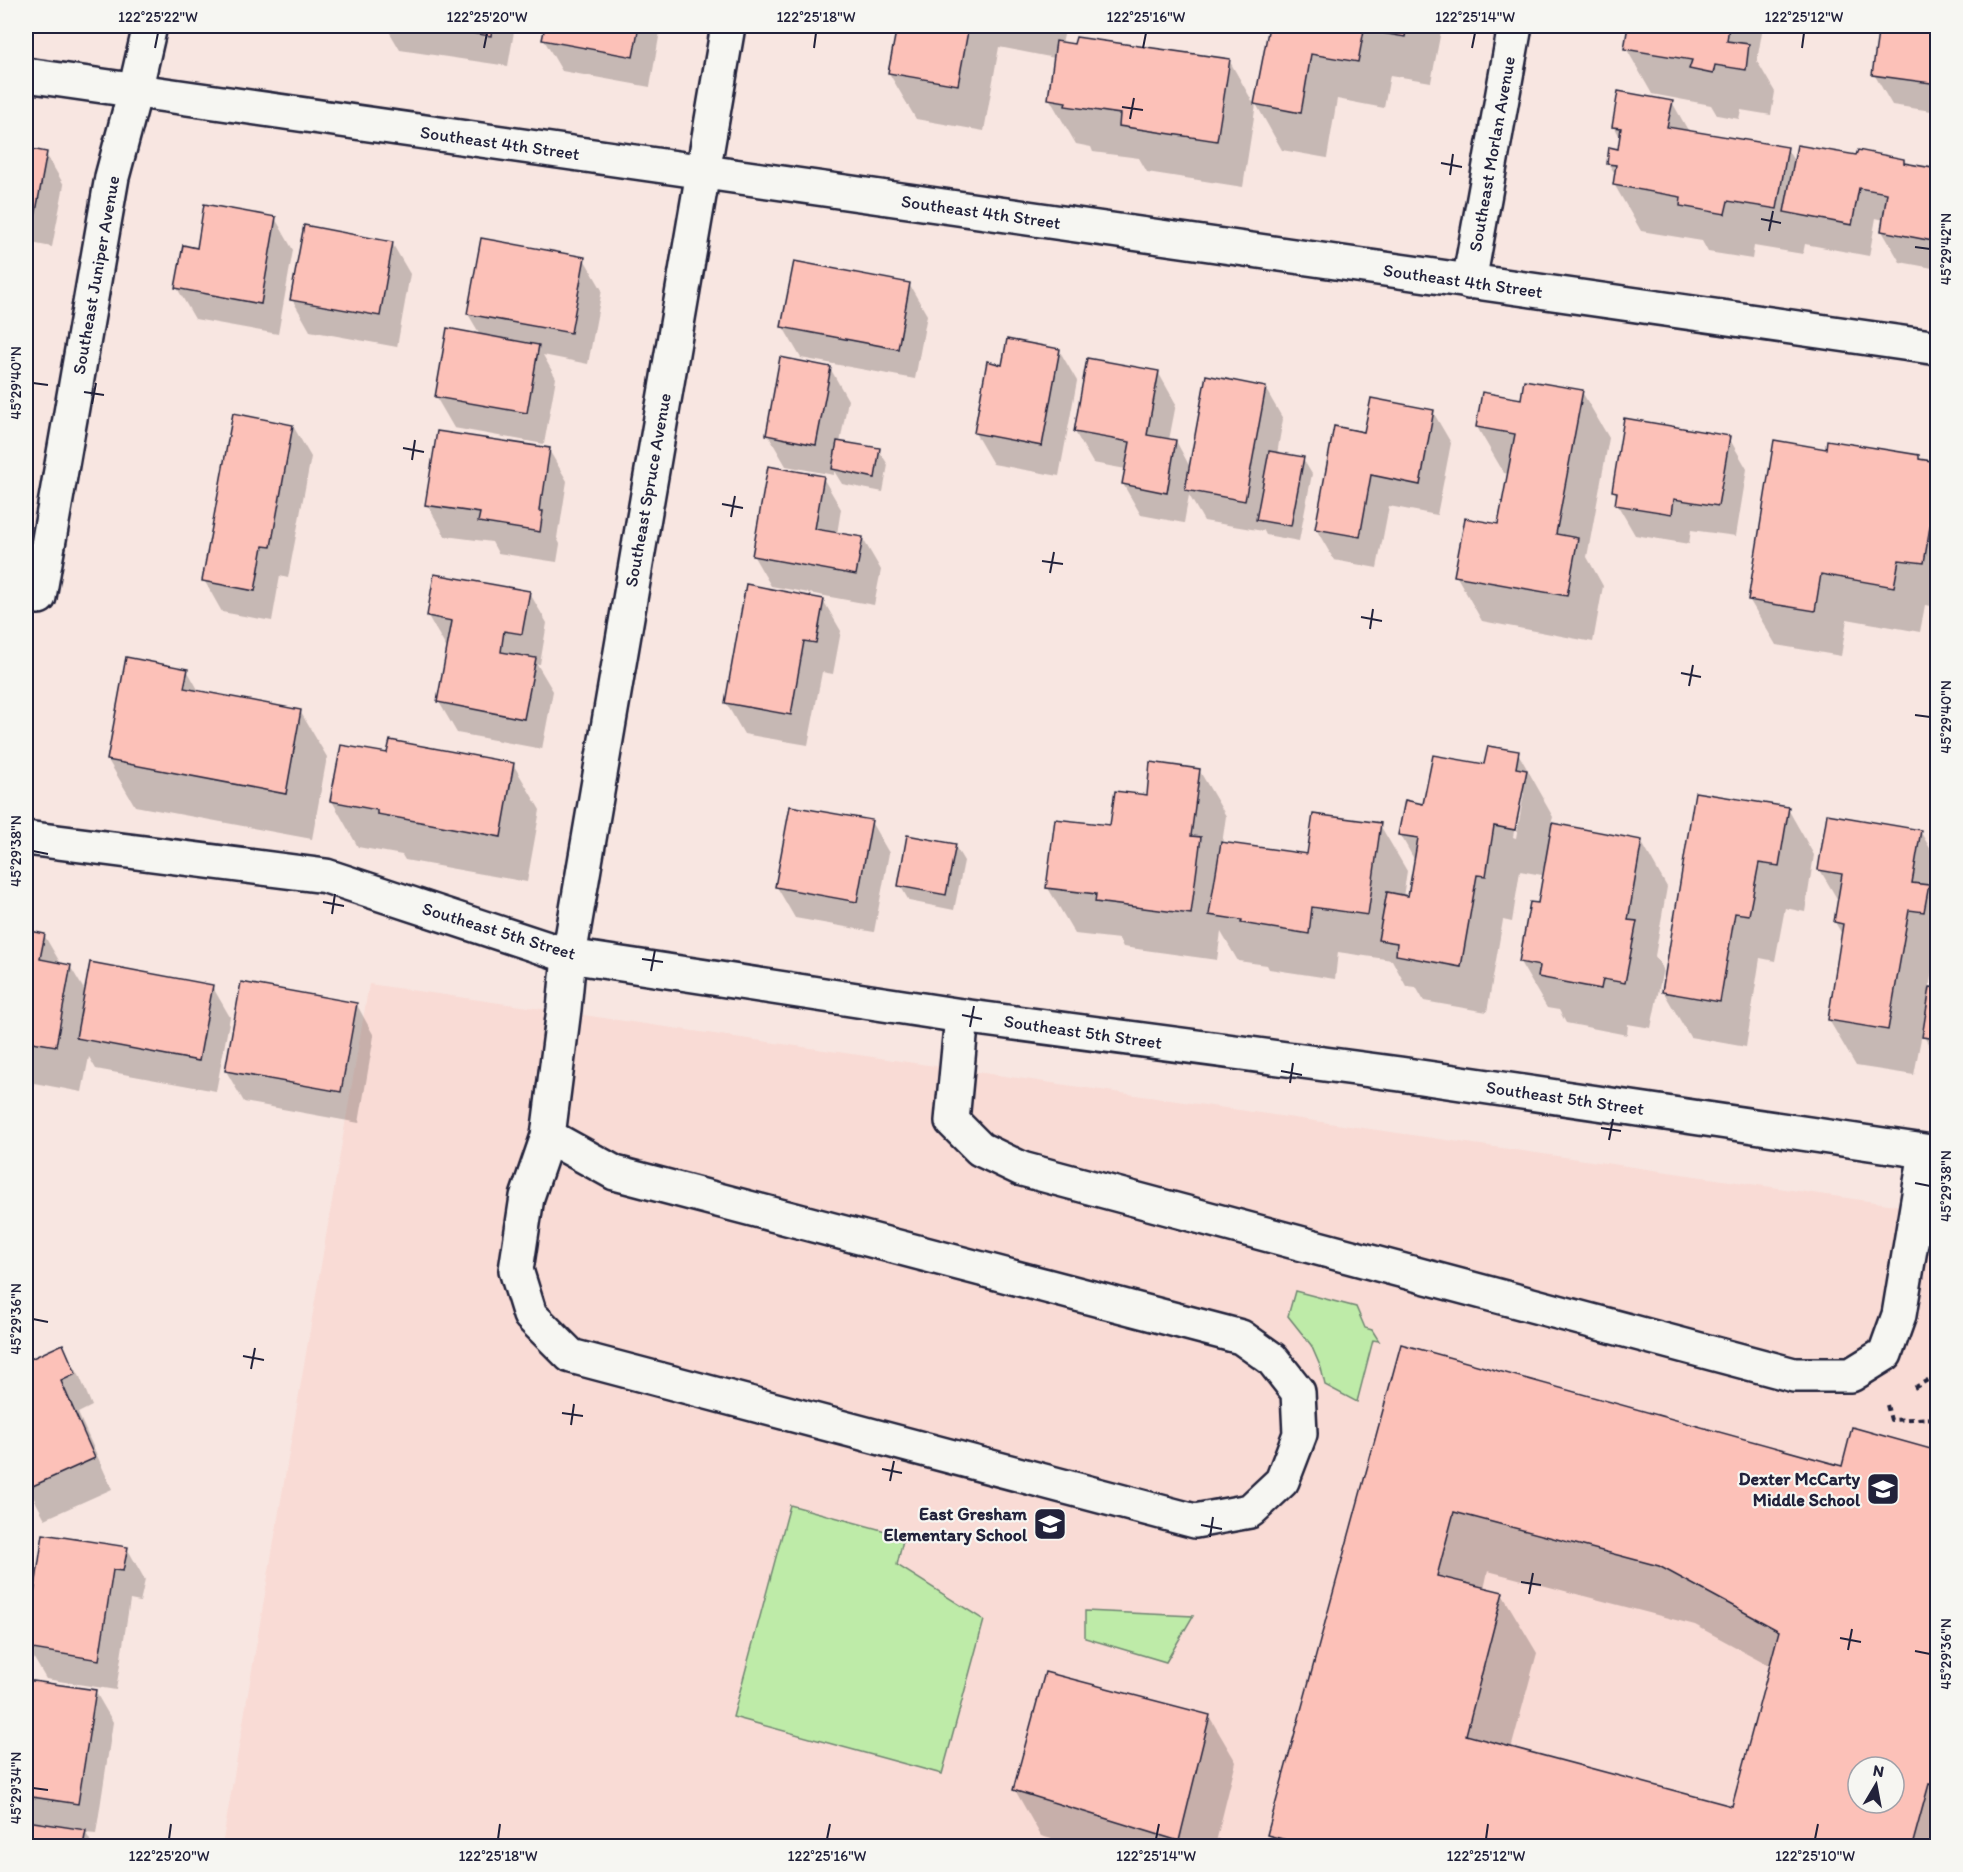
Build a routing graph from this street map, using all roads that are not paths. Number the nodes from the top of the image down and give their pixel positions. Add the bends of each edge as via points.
1 (150, 26) edge
2 (728, 26) edge
3 (1515, 26) edge
4 (26, 75) edge
5 (135, 91) junction
6 (702, 172) junction
7 (1469, 282) junction
8 (1938, 348) edge
9 (39, 597) dead end
10 (26, 838) edge
11 (569, 956) junction
12 (962, 1016) junction
13 (548, 1136) junction
14 (1932, 1153) edge

1 - 5 street, Southeast Juniper Avenue
2 - 6 street, Southeast Spruce Avenue
3 - 7 street, Southeast Morlan Avenue
4 - 5 street, Southeast 4th Street
5 - 6 street, Southeast 4th Street
5 - 9 street, Southeast Juniper Avenue via 112,177
6 - 7 street, Southeast 4th Street
6 - 11 street, Southeast Spruce Avenue
7 - 8 street, Southeast 4th Street
10 - 11 street, Southeast 5th Street via 326,876
11 - 12 street, Southeast 5th Street
11 - 13 street, Southeast Spruce Avenue
12 - 14 street, Southeast 5th Street via 1400,1074
12 - 14 street via 952,1121 980,1149 1022,1169 1794,1375 1851,1375 1885,1354 1899,1315
13 - 13 street, Southeast Spruce Avenue via 527,1197 516,1270 530,1315 571,1356 1195,1521 1250,1511 1282,1481 1300,1434 1298,1392 1272,1359 1240,1337 615,1173

